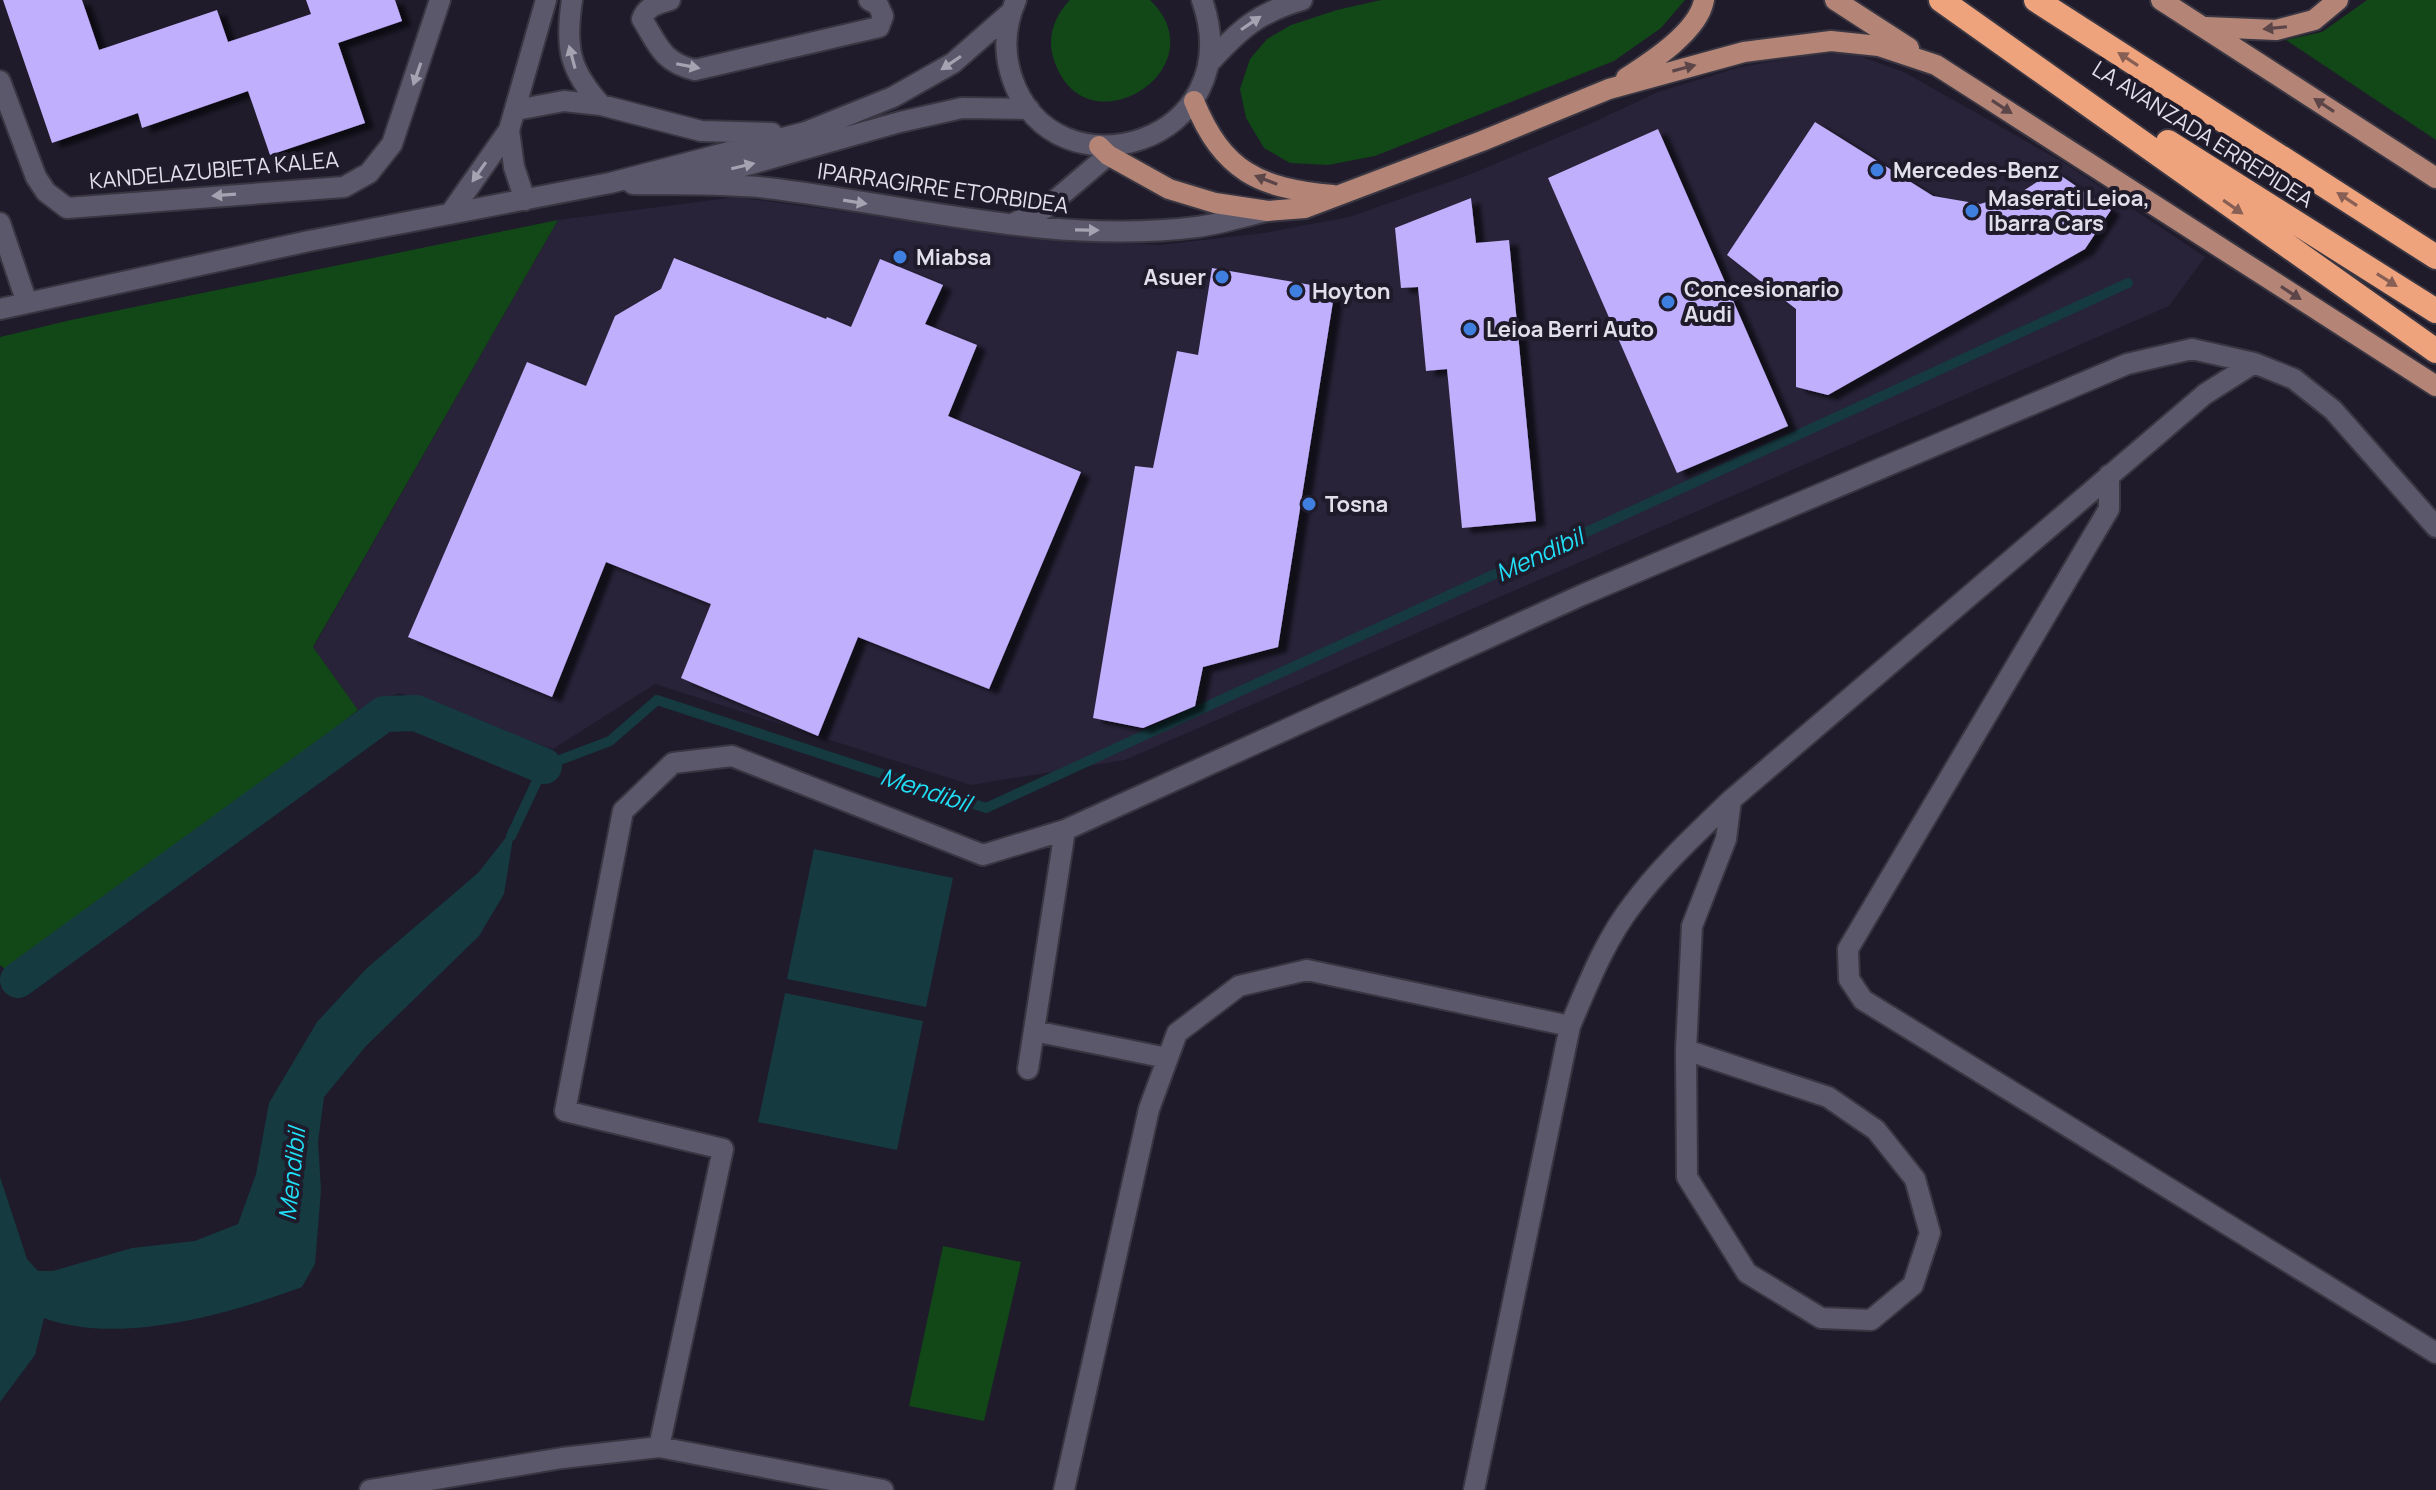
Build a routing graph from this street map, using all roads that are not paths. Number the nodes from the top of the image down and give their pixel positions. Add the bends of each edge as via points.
1 (440, 0) edge
2 (546, 0) edge
3 (572, 0) edge
4 (670, 0) edge
5 (869, 0) edge
6 (1202, 0) edge
7 (1302, 0) edge
8 (1704, 0) edge
9 (1835, 0) edge
10 (1942, 0) edge
11 (2036, 0) edge
12 (2161, 0) edge
13 (2338, 0) edge
14 (1013, 6) edge
15 (2204, 27) junction
16 (1210, 62) junction
17 (1936, 65) junction
18 (0, 81) edge
19 (1609, 89) junction
20 (1194, 101) junction
21 (601, 105) junction
22 (1029, 109) junction
23 (516, 110) junction
24 (509, 130) junction
25 (806, 132) junction
26 (1109, 149) junction
27 (2436, 178) edge
28 (610, 183) junction
29 (1341, 196) junction
30 (525, 200) junction
31 (1268, 211) junction
32 (450, 214) junction
33 (0, 223) edge
34 (1009, 225) junction
35 (2436, 257) edge
36 (27, 303) junction
37 (0, 309) edge
38 (2436, 311) edge
39 (2436, 351) edge
40 (2254, 363) junction
41 (2436, 386) edge
42 (2109, 475) junction
43 (2436, 527) edge
44 (1731, 800) junction
45 (1065, 830) junction
46 (1570, 1026) junction
47 (1034, 1031) junction
48 (1686, 1050) junction
49 (1167, 1058) junction
50 (1028, 1069) dead end
51 (2436, 1353) edge
52 (659, 1447) junction
53 (370, 1490) edge
54 (883, 1490) edge
55 (1064, 1490) edge
56 (1474, 1490) edge

1 -> 18 street, KANDELAZUBIETA KALEA via 392,144 369,173 344,187 67,208 36,177
2 - 23 street
21 -> 3 street via 584,86 569,52
4 -> 5 street via 653,5 642,19 666,58 695,70 879,27 883,16
6 - 16 street via 1212,41
16 -> 7 street via 1250,21
8 - 19 main road via 1682,36
9 - 17 main road
10 -> 38 highway, LA AVANZADA ERREPIDEA
10 -> 39 highway
35 -> 11 highway, LA AVANZADA ERREPIDEA
12 - 15 main road
13 -> 15 main road via 2314,20 2276,30
14 - 22 street via 1007,63
14 -> 25 street via 953,63 893,97
27 -> 15 main road
16 - 20 street
19 -> 17 main road via 1744,52 1831,41 1879,46
17 -> 41 main road
19 - 29 main road
20 - 26 street via 1162,131
29 -> 20 main road via 1301,192 1243,170 1215,144
21 - 23 street via 564,101
21 - 25 street via 701,131
22 - 26 street via 1060,134
28 -> 22 street via 737,168 962,108
23 - 24 street
24 - 30 street
24 -> 32 street
25 - 28 street
26 - 31 main road via 1169,189
26 - 34 street via 1046,208
28 - 30 street
28 -> 34 street, IPARRAGIRRE ETORBIDEA via 765,188
29 - 31 main road via 1305,208
30 - 32 street
34 -> 31 street, IPARRAGIRRE ETORBIDEA via 1158,230 1199,227
32 - 36 street
33 - 36 street
36 - 37 street
40 - 42 street via 2205,394
40 - 43 street via 2294,379 2333,410
40 - 45 street via 2192,349 2127,364 1582,595
42 - 44 street
42 - 51 street via 2109,509 1848,949 1849,979 1863,1000
44 - 46 street via 1632,905 1602,954
44 - 48 street via 1726,839 1692,926
45 - 47 street
45 - 52 street via 983,855 732,756 673,763 623,811 565,1111 723,1149
46 - 49 street via 1307,970 1239,986 1177,1033
46 - 56 street
47 - 49 street
47 - 50 street
48 - 48 street via 1687,1177 1747,1273 1821,1318 1871,1320 1913,1285 1930,1233 1915,1179 1876,1130 1828,1097
49 - 55 street via 1149,1109
52 - 53 street
52 - 54 street

